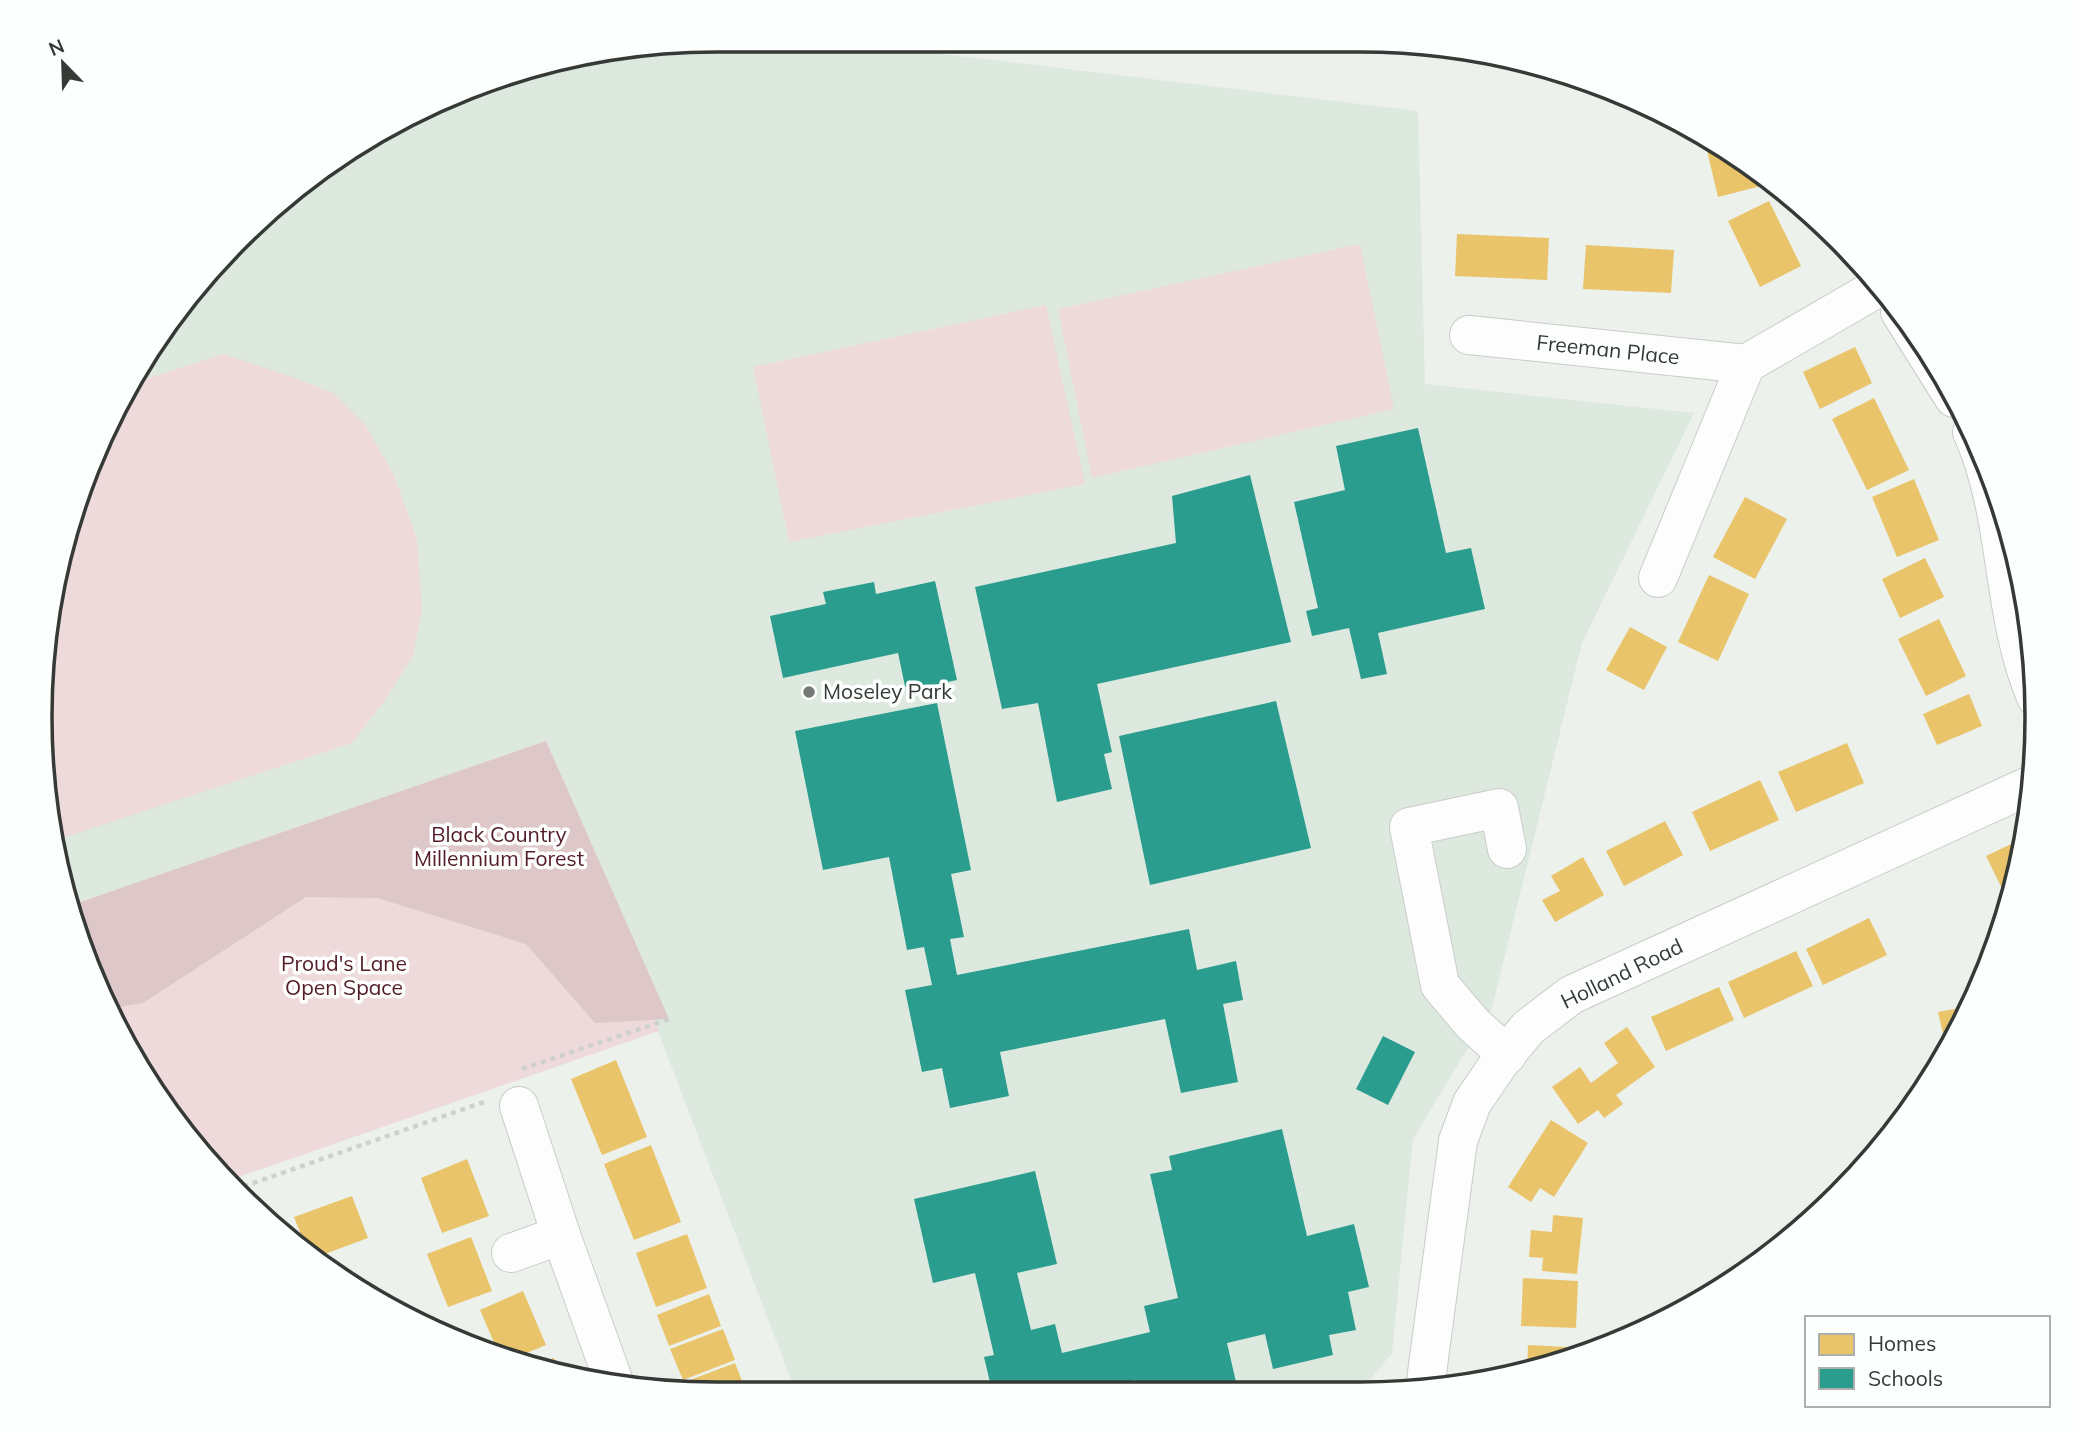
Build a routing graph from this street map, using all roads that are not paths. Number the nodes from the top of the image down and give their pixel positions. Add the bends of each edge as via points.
1 (1871, 292) edge
2 (1469, 335) dead end
3 (1746, 364) junction
4 (2001, 538) edge
5 (1658, 578) dead end
6 (2022, 650) edge
7 (2021, 789) edge
8 (1507, 849) dead end
9 (1507, 1055) junction
10 (505, 1093) road end
11 (561, 1235) junction
12 (511, 1253) dead end
13 (611, 1374) edge
14 (1426, 1379) edge

1 - 3 street
2 - 3 street, Freeman Place
3 - 5 street
4 - 6 street
7 - 9 street, Holland Road via 1571,995 1528,1028
8 - 9 street via 1499,808 1409,827 1440,985
9 - 14 street, Holland Road via 1472,1103 1458,1141
10 - 11 street
11 - 12 street
11 - 13 street

